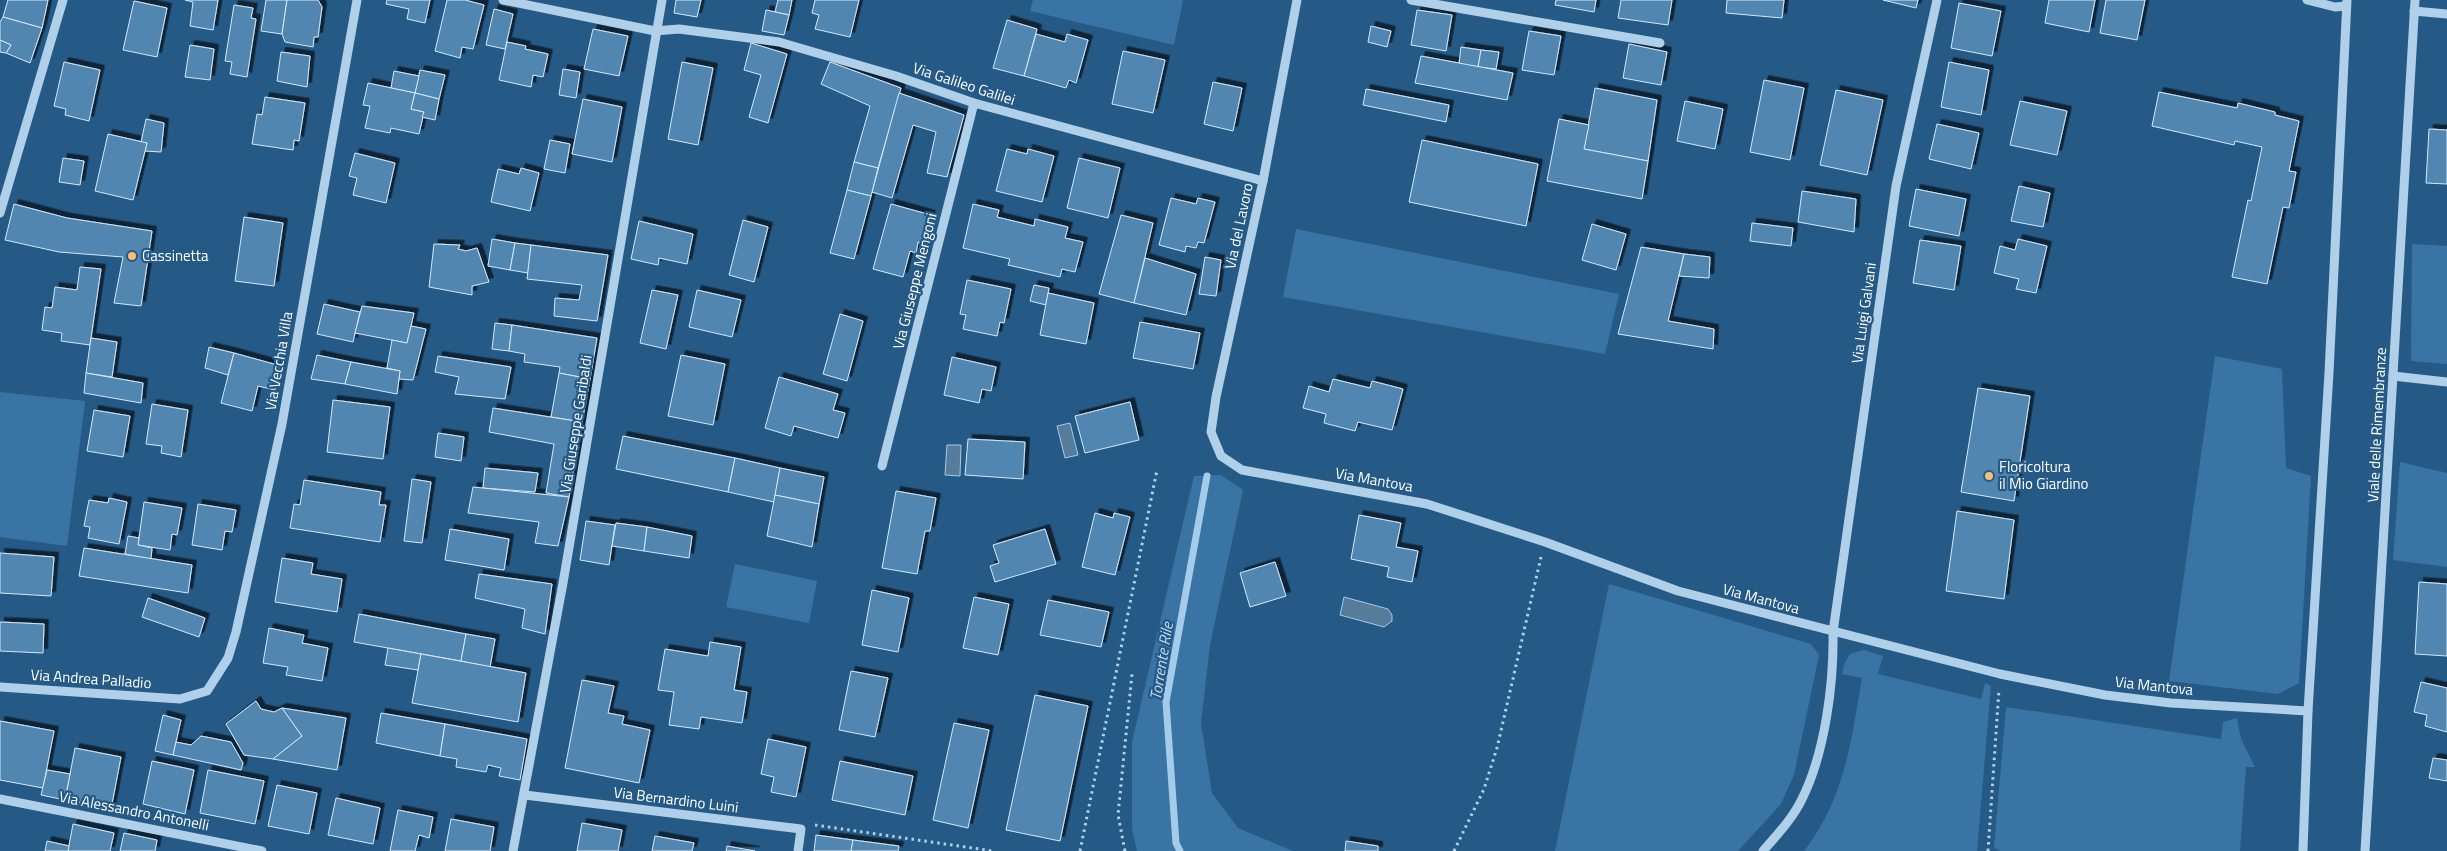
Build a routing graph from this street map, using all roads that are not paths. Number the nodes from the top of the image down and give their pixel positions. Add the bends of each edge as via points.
1 (63, 0) edge
2 (357, 0) edge
3 (503, 0) edge
4 (662, 0) edge
5 (1297, 0) edge
6 (1411, 0) edge
7 (1937, 0) edge
8 (2306, 0) edge
9 (2415, 0) edge
10 (2346, 3) edge
11 (2414, 11) junction
12 (2447, 14) edge
13 (655, 31) junction
14 (1660, 43) dead end
15 (974, 104) junction
16 (1263, 181) junction
17 (0, 213) edge
18 (2393, 376) junction
19 (2447, 382) edge
20 (1222, 456) joint
21 (882, 466) dead end
22 (1833, 632) junction
23 (0, 686) edge
24 (180, 699) joint
25 (2308, 711) junction
26 (525, 794) junction
27 (0, 799) edge
28 (262, 851) edge
29 (513, 851) edge
30 (798, 851) edge
31 (1763, 851) edge
32 (2303, 851) edge
33 (2365, 851) edge

1 - 17 street
2 - 24 street, Via Vecchia Villa via 282,424 236,632 228,658 207,691
3 - 13 street, Via Galileo Galilei
4 - 13 street, Via Giuseppe Garibaldi
5 - 16 street, Via del Lavoro
6 - 14 street
7 - 22 street, Via Luigi Galvani via 1896,186
8 - 10 street via 2335,7
9 - 11 street, Viale delle Rimembranze
10 - 25 street
11 - 12 street
11 - 18 street, Viale delle Rimembranze
13 - 15 street, Via Galileo Galilei via 679,29 779,42 896,76
13 - 26 street, Via Giuseppe Garibaldi
15 - 16 street, Via Galileo Galilei
15 - 21 street, Via Giuseppe Mengoni
16 - 20 street, Via del Lavoro via 1216,397 1211,432
18 - 19 street
18 - 33 street, Viale delle Rimembranze
20 - 22 street, Via Mantova via 1242,470 1427,504 1545,542 1678,591
22 - 25 street, Via Mantova via 2000,674 2104,695 2171,703
22 - 31 street, Via Luigi Galvani via 1834,662 1815,766 1801,801
23 - 24 street, Via Andrea Palladio
25 - 32 street
26 - 29 street, Via Giuseppe Garibaldi
26 - 30 street, Via Bernardino Luini via 801,829
27 - 28 street, Via Alessandro Antonelli

